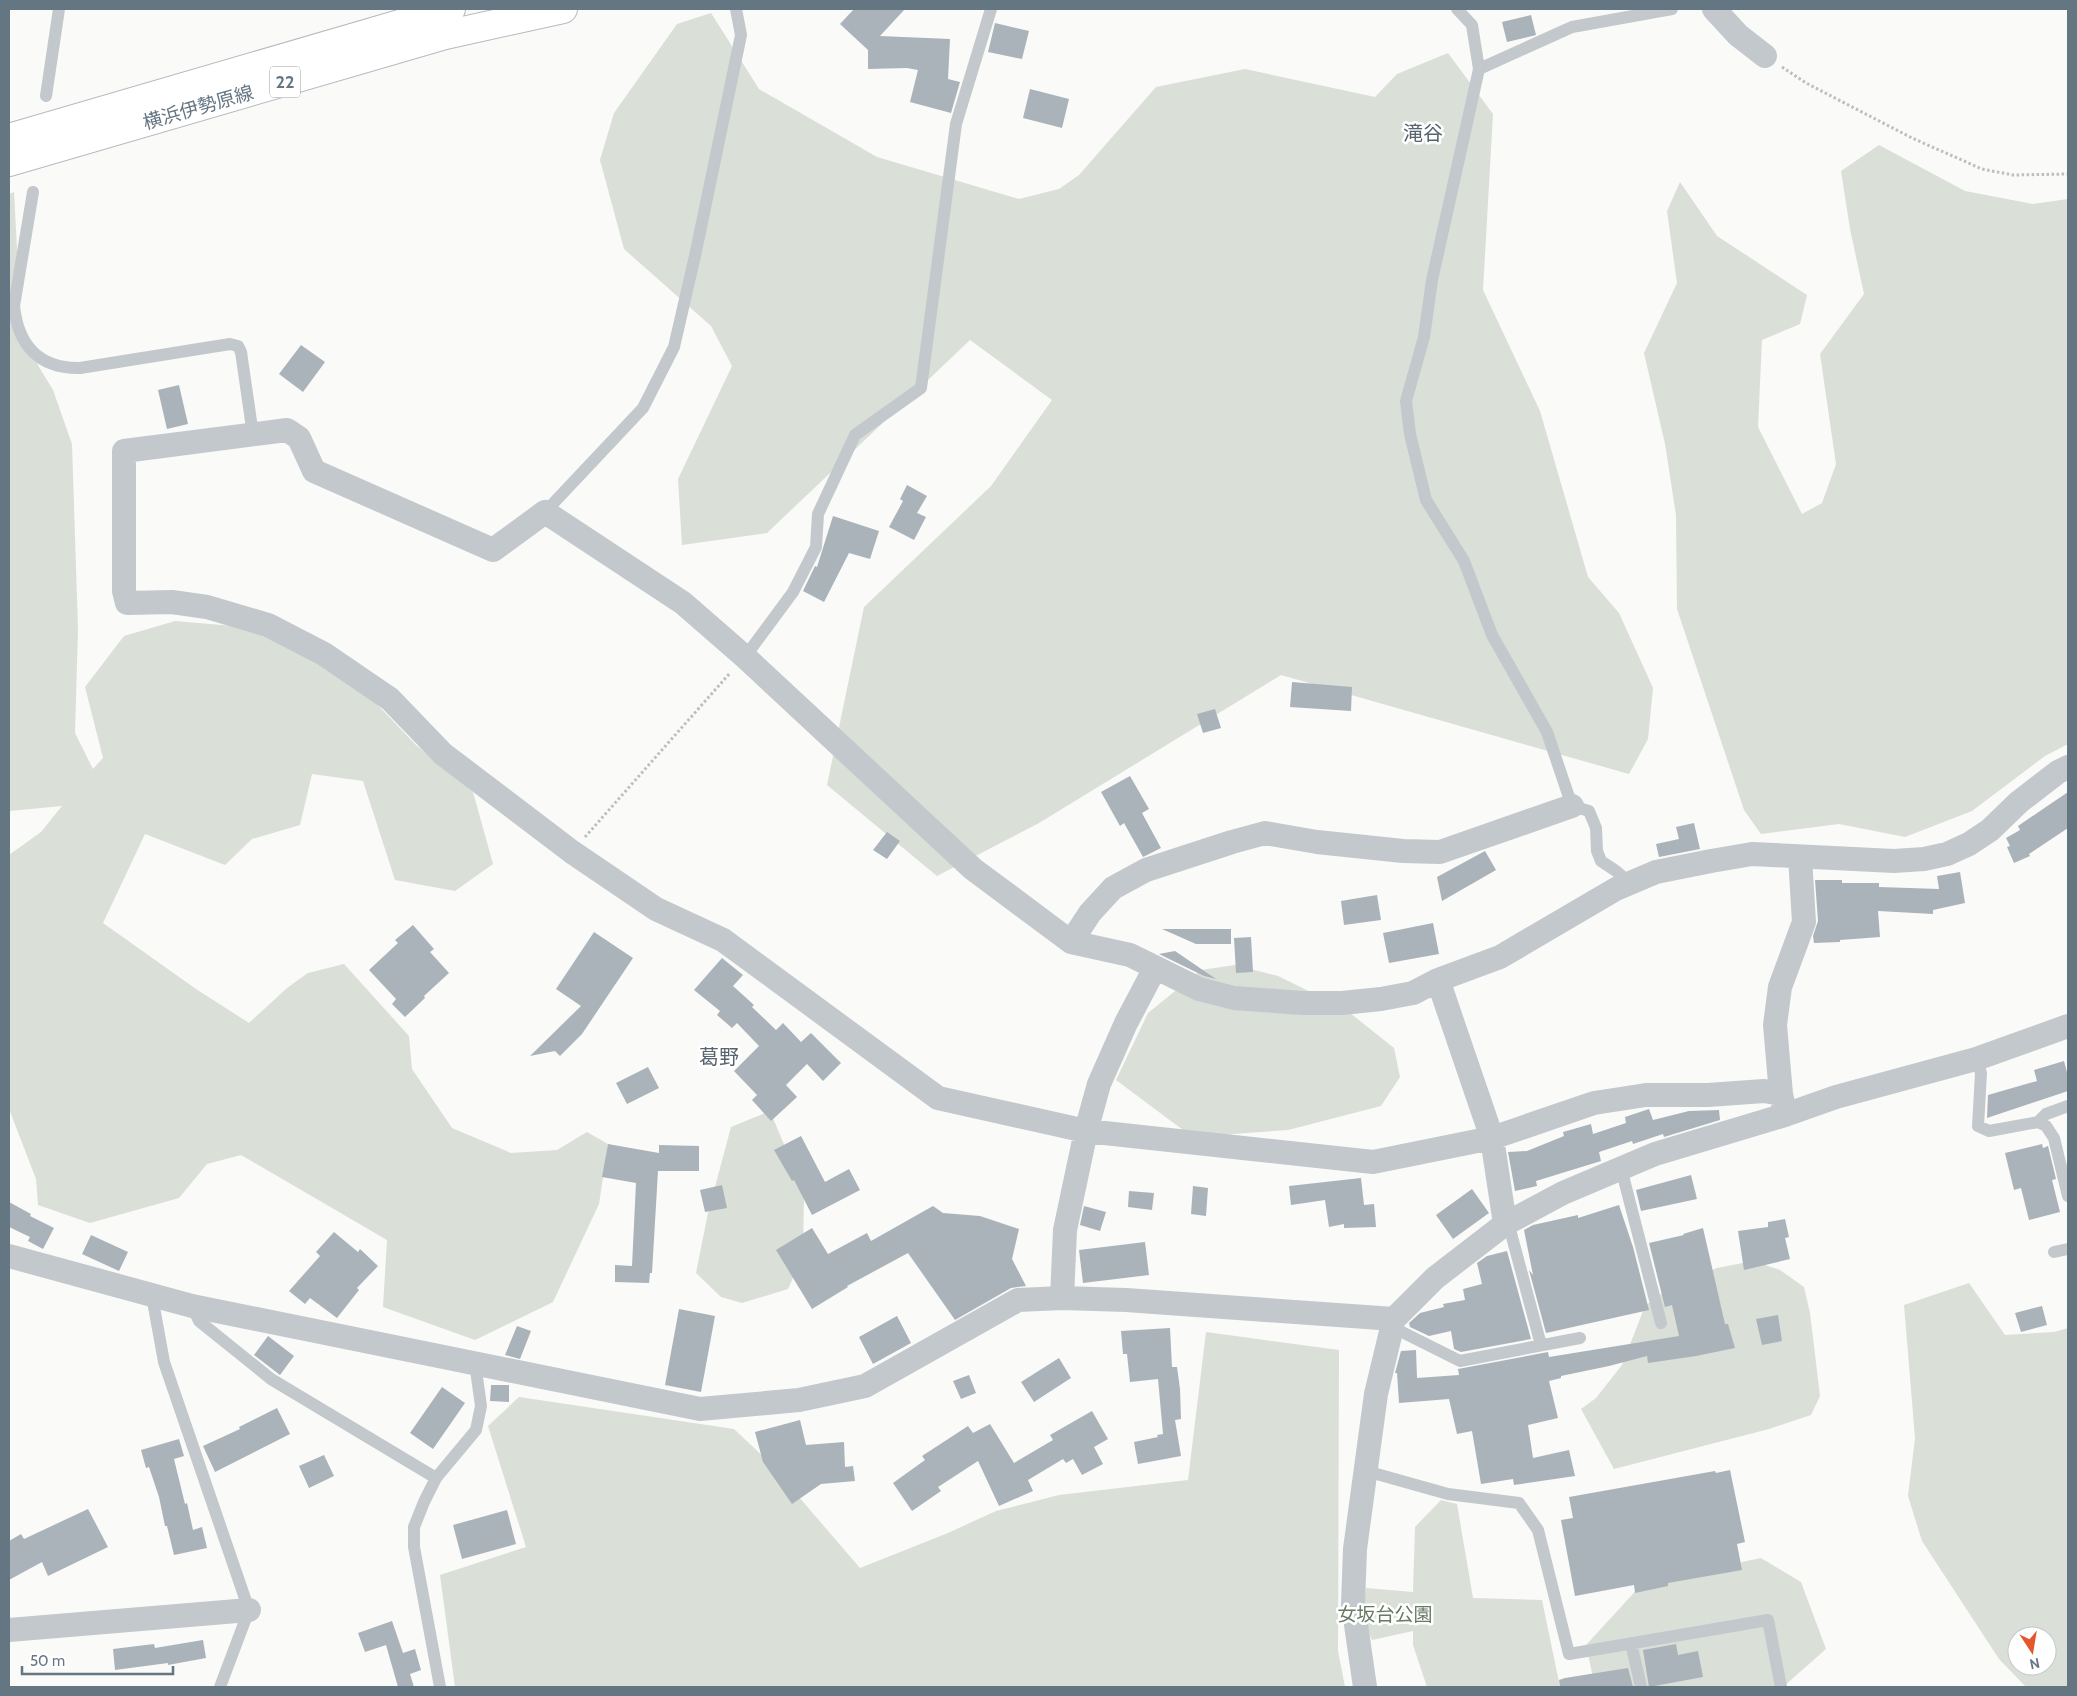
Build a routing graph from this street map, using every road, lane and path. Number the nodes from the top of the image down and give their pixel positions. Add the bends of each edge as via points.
1 (59, 9) edge
2 (451, 9) edge
3 (563, 9) edge
4 (736, 9) edge
5 (991, 9) edge
6 (1457, 9) edge
7 (1672, 9) edge
8 (1714, 9) edge
9 (1765, 56) joint
10 (1479, 69) junction
11 (46, 96) dead end
12 (9, 138) edge
13 (9, 162) edge
14 (2068, 174) edge
15 (33, 192) dead end
16 (253, 435) junction
17 (545, 512) junction
18 (745, 657) junction
19 (2068, 767) edge
20 (1572, 806) junction
21 (572, 852) junction
22 (1800, 857) junction
23 (1630, 884) junction
24 (1071, 942) junction
25 (1155, 968) junction
26 (1438, 980) junction
27 (2068, 1026) edge
28 (1976, 1058) junction
29 (1783, 1104) junction
30 (2068, 1106) edge
31 (2038, 1122) junction
32 (1086, 1131) junction
33 (1492, 1138) junction
34 (1621, 1168) junction
35 (2068, 1196) edge
36 (1507, 1223) junction
37 (2068, 1249) edge
38 (2054, 1252) dead end
39 (9, 1256) edge
40 (152, 1296) junction
41 (1062, 1298) junction
42 (192, 1306) junction
43 (1393, 1323) junction
44 (1661, 1323) dead end
45 (1580, 1338) dead end
46 (1541, 1345) junction
47 (475, 1363) junction
48 (1366, 1471) junction
49 (436, 1478) junction
50 (249, 1610) junction
51 (9, 1630) edge
52 (1631, 1643) junction
53 (220, 1687) edge
54 (440, 1687) edge
55 (1365, 1687) edge
56 (1641, 1687) edge
57 (1781, 1687) edge

1 - 11 lane
2 - 12 main road, 横浜伊勢原線 / 22
3 - 13 main road, 横浜伊勢原線 / 22 via 445,35
4 - 17 lane via 740,35 674,347 643,408
5 - 18 lane via 956,124 921,388 855,435 818,514 816,547 792,592
6 - 10 lane via 1472,25
7 - 10 lane via 1572,27
8 - 9 street via 1738,35
9 - 14 path via 1806,83 1912,138 1982,169 2013,174
10 - 20 lane via 1432,280 1424,338 1406,401 1410,434 1426,500 1464,561 1492,635 1547,732
15 - 16 lane via 14,306 16,324 24,342 38,356 66,368 230,344 238,346
16 - 17 street via 287,430 299,438 314,471 492,550
16 - 21 street via 124,451 124,591 127,603 172,602 207,607 268,625 324,654 390,699 443,754
17 - 18 street via 683,603
18 - 21 path
18 - 24 street via 973,869
19 - 22 street via 2019,802 1990,830 1946,854 1894,861
20 - 23 lane via 1589,812 1596,828 1601,861
20 - 24 street via 1440,852 1403,851 1265,833 1146,870 1113,888 1090,913
21 - 32 street via 656,909 723,940 938,1098
22 - 23 street via 1752,854 1656,872
22 - 29 street via 1804,922 1780,987 1776,1025
23 - 26 street via 1500,957
24 - 25 street via 1130,956
25 - 26 street via 1199,990 1225,996 1302,1003 1381,999 1413,993
25 - 32 street via 1099,1084
26 - 33 street
27 - 28 street
28 - 29 street via 1836,1097
28 - 31 lane via 1981,1073 1978,1126 1988,1131
29 - 33 street via 1764,1091 1708,1095 1646,1094 1594,1102
29 - 34 street
30 - 31 lane via 2046,1114
31 - 35 lane via 2046,1126 2054,1138
32 - 33 street via 1373,1162
32 - 41 street via 1065,1230
33 - 36 street
34 - 36 street via 1563,1193
34 - 44 lane
36 - 43 street via 1435,1278
36 - 46 lane
37 - 38 lane
39 - 40 street
40 - 42 street
40 - 50 lane via 164,1362
41 - 43 street via 1126,1300
41 - 47 street via 1018,1300 866,1386 799,1400 700,1409
42 - 47 street
42 - 49 lane via 199,1321 270,1379
43 - 46 lane via 1460,1361
43 - 48 street via 1376,1394
45 - 46 lane
47 - 49 lane via 481,1406 476,1430
48 - 52 lane via 1448,1494 1519,1503 1538,1530 1569,1654
48 - 55 street via 1355,1549 1353,1604
49 - 54 lane via 414,1527 414,1547
50 - 51 street
50 - 53 lane
52 - 56 lane
52 - 57 lane via 1768,1620

